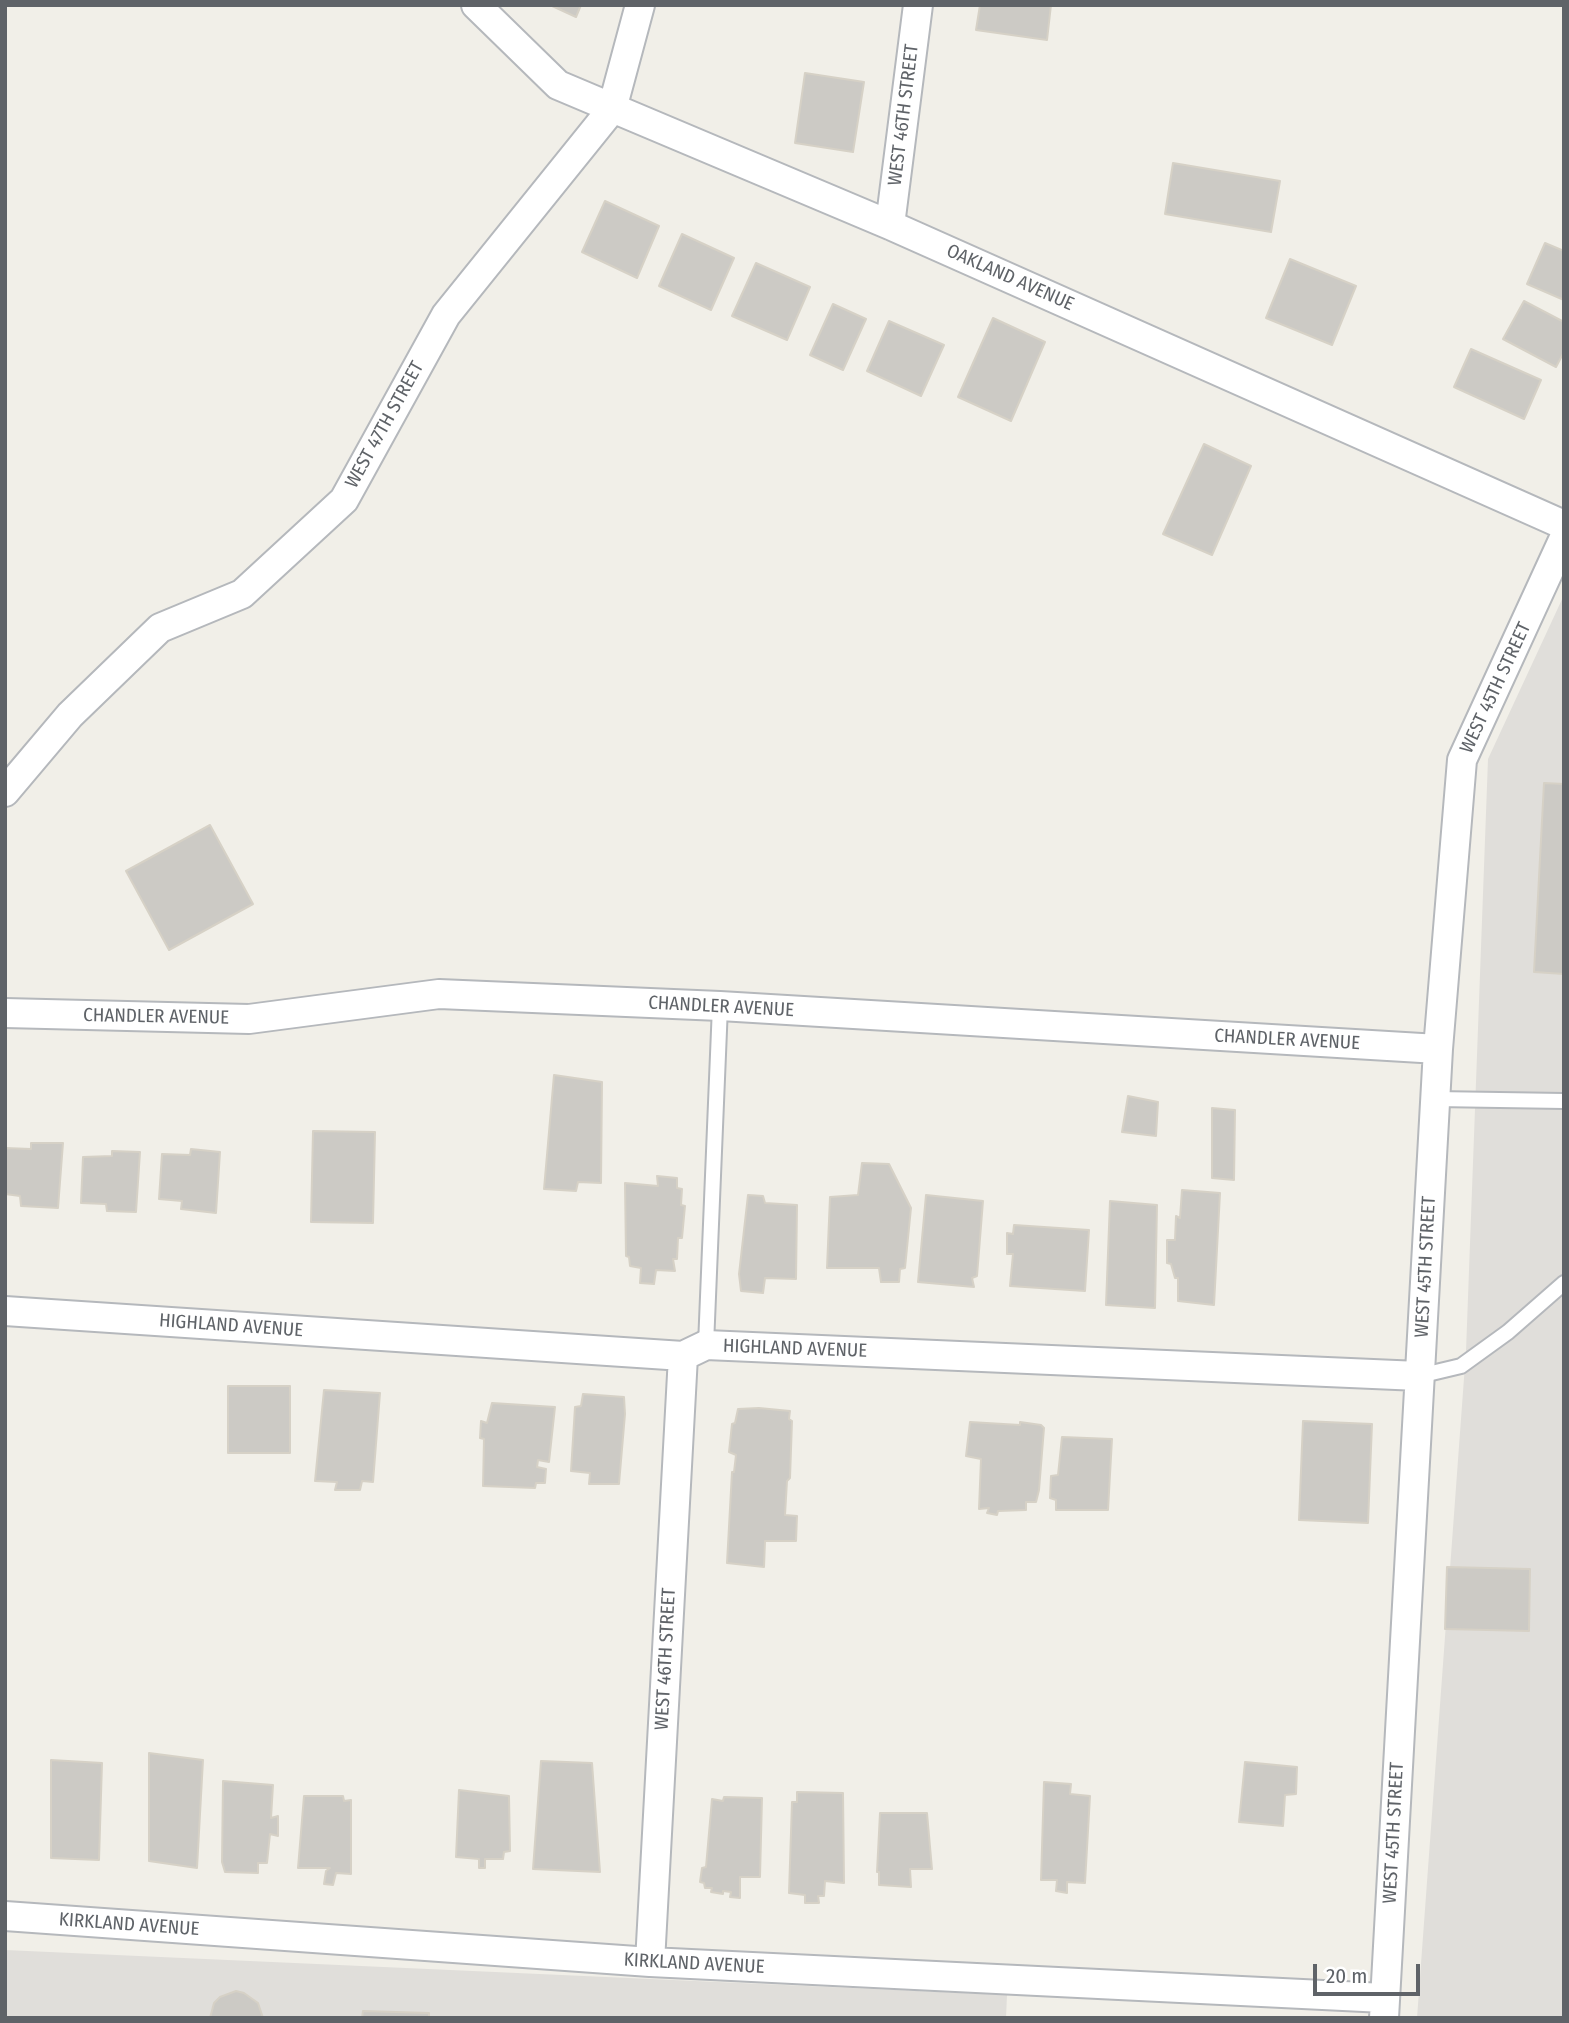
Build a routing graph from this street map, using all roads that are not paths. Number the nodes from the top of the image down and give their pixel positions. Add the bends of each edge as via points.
1 (476, 5) edge
2 (640, 5) edge
3 (918, 5) edge
4 (612, 109) junction
5 (890, 225) junction
6 (1564, 524) edge
7 (1564, 538) edge
8 (5, 792) edge
9 (720, 1006) junction
10 (5, 1013) edge
11 (1438, 1049) junction
12 (1435, 1099) junction
13 (1564, 1101) edge
14 (1564, 1283) edge
15 (5, 1311) edge
16 (694, 1351) junction
17 (1419, 1376) junction
18 (5, 1916) edge
19 (650, 1962) junction
20 (1384, 2008) edge

1 - 4 street, OAKLAND AVENUE via 558,85
2 - 4 street, WEST 47TH STREET
3 - 5 street, WEST 46TH STREET
4 - 5 street, OAKLAND AVENUE
4 - 8 street, WEST 47TH STREET via 446,315 344,500 242,594 160,628 70,715
5 - 6 street, OAKLAND AVENUE
7 - 11 street, WEST 45TH STREET via 1462,760
9 - 10 street, CHANDLER AVENUE via 439,994 250,1019
9 - 11 street, CHANDLER AVENUE
9 - 16 lane, WEST 46TH STREET
11 - 12 street, WEST 45TH STREET
12 - 13 lane
12 - 17 street, WEST 45TH STREET
14 - 17 lane via 1461,1366
15 - 16 street, HIGHLAND AVENUE
16 - 17 street, HIGHLAND AVENUE
16 - 19 street, WEST 46TH STREET
17 - 20 street, WEST 45TH STREET
18 - 19 street, KIRKLAND AVENUE
19 - 20 street, KIRKLAND AVENUE

